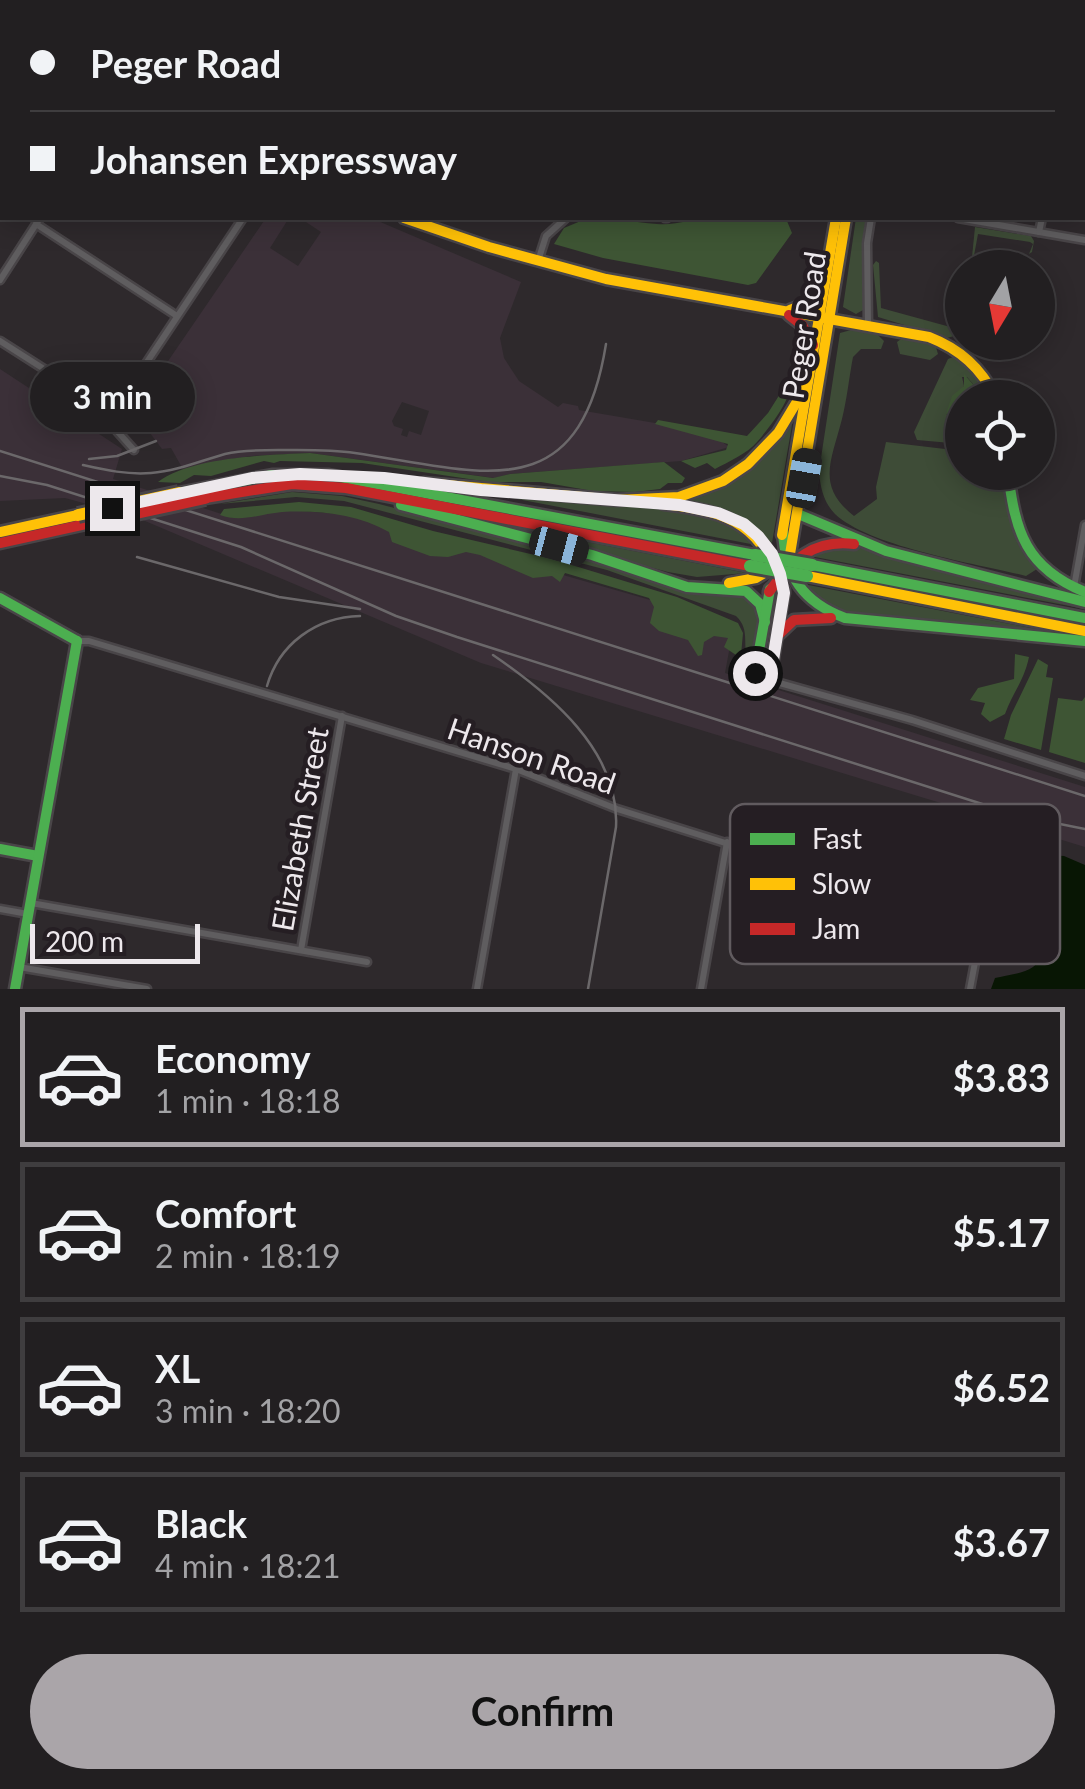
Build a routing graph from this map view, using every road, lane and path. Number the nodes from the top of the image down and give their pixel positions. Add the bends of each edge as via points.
1 (241, 220) edge
2 (410, 220) edge
3 (564, 220) edge
4 (836, 220) edge
5 (846, 220) edge
6 (871, 220) edge
7 (979, 220) edge
8 (1042, 220) edge
9 (38, 221) edge
10 (1039, 232) junction
11 (1085, 240) edge
12 (538, 261) junction
13 (0, 280) edge
14 (825, 282) junction
15 (782, 311) junction
16 (177, 316) junction
17 (824, 317) junction
18 (868, 325) junction
19 (0, 340) edge
20 (814, 347) junction
21 (985, 380) edge
22 (807, 385) junction
23 (113, 413) junction
24 (134, 450) dead end
25 (346, 477) junction
26 (316, 484) junction
27 (1010, 490) edge
28 (617, 500) junction
29 (798, 514) junction
30 (1085, 525) edge
31 (0, 532) edge
32 (0, 544) edge
33 (876, 548) junction
34 (753, 560) junction
35 (784, 563) junction
36 (809, 571) junction
37 (677, 581) junction
38 (1079, 590) edge
39 (777, 593) junction
40 (0, 598) edge
41 (1085, 602) edge
42 (845, 618) junction
43 (1085, 618) edge
44 (764, 622) junction
45 (1085, 630) edge
46 (777, 636) junction
47 (76, 641) junction
48 (1085, 641) edge
49 (750, 673) joint
50 (770, 678) junction
51 (342, 716) junction
52 (516, 769) junction
53 (1085, 776) edge
54 (728, 842) joint
55 (0, 850) edge
56 (38, 856) junction
57 (29, 908) junction
58 (0, 910) edge
59 (301, 950) junction
60 (368, 962) dead end
61 (975, 964) edge
62 (19, 967) junction
63 (16, 989) edge
64 (147, 989) edge
65 (477, 989) edge
66 (701, 989) edge
67 (970, 989) edge

1 - 16 street
2 - 12 main road
3 - 12 street via 546,236
4 - 14 main road, Peger Road
5 - 17 main road, Peger Road
6 - 18 street
7 - 10 street
8 - 10 street
9 - 13 street
9 - 16 street
10 - 11 street
12 - 15 main road
14 - 15 main road via 808,303
14 - 17 main road, Peger Road
15 - 17 main road
15 - 20 main road via 802,324
16 - 23 street
17 - 18 main road
17 - 20 main road, Peger Road
17 - 29 main road, Peger Road
18 - 21 main road via 951,346
19 - 23 street
20 - 22 main road, Peger Road
22 - 28 main road via 768,445 723,482 679,497
22 - 35 main road, Peger Road via 783,531
23 - 24 street via 116,431
25 - 28 main road
25 - 31 main road, bridge via 272,475
25 - 34 main road
26 - 32 main road, bridge via 260,487
26 - 34 main road
26 - 37 main road
27 - 38 main road via 1023,542 1043,568
28 - 35 main road via 732,518
29 - 33 main road
29 - 35 main road, Peger Road
30 - 38 street
33 - 35 main road via 818,544
33 - 41 main road
34 - 36 main road, bridge
35 - 37 main road via 736,583
35 - 39 main road, Peger Road
35 - 42 main road via 812,603
36 - 43 main road
36 - 45 main road
37 - 44 main road via 698,590 746,591 760,604
39 - 44 main road, Peger Road
39 - 46 main road, Peger Road
40 - 47 main road
42 - 46 main road via 795,618
42 - 48 main road
44 - 49 main road, Peger Road
46 - 50 main road, Peger Road
47 - 51 street, Hanson Road
47 - 56 main road
49 - 50 street
50 - 53 street
51 - 52 street, Hanson Road
51 - 59 street, Elizabeth Street
52 - 54 street, Hanson Road
52 - 65 street
54 - 66 street
55 - 56 main road
56 - 57 main road
57 - 58 street
57 - 59 street
57 - 62 main road
59 - 60 street
61 - 67 street, Hanson Road
62 - 63 main road
62 - 64 street

